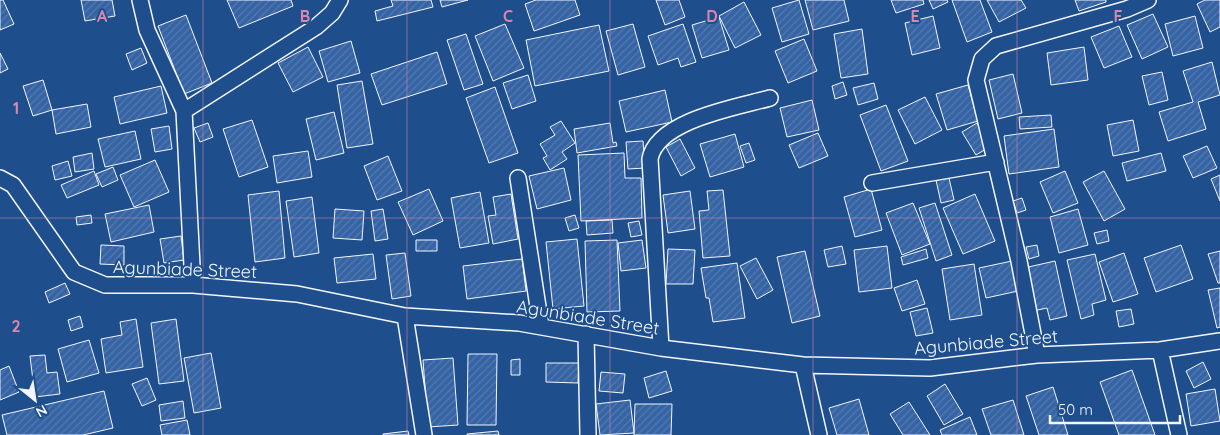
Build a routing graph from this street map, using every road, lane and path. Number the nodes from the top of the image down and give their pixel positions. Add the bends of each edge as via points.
1 (140, 0) edge
2 (340, 0) edge
3 (1148, 0) edge
4 (770, 98) dead end
5 (184, 111) junction
6 (996, 162) junction
7 (0, 178) edge
8 (518, 178) dead end
9 (872, 183) dead end
10 (193, 285) junction
11 (405, 316) junction
12 (541, 326) junction
13 (586, 334) junction
14 (1220, 341) edge
15 (661, 348) junction
16 (1160, 350) junction
17 (1037, 355) junction
18 (803, 364) junction
19 (424, 435) edge
20 (588, 435) edge
21 (819, 435) edge
22 (1179, 435) edge

1 - 5 street via 147,30
2 - 5 street via 332,13 316,26
3 - 6 street via 1127,9 996,46 982,59 976,80
4 - 15 street via 703,116 671,130 652,150
5 - 10 street
6 - 9 street
6 - 17 street
7 - 10 street, Agunbiade Street via 14,185 74,272 105,285
8 - 12 street
10 - 11 street, Agunbiade Street via 297,294
11 - 12 street, Agunbiade Street
11 - 19 street
12 - 13 street, Agunbiade Street
13 - 15 street, Agunbiade Street
13 - 20 street
14 - 16 street, Agunbiade Street
15 - 18 street, Agunbiade Street
16 - 17 street, Agunbiade Street
16 - 22 street
17 - 18 street, Agunbiade Street via 930,368
18 - 21 street

